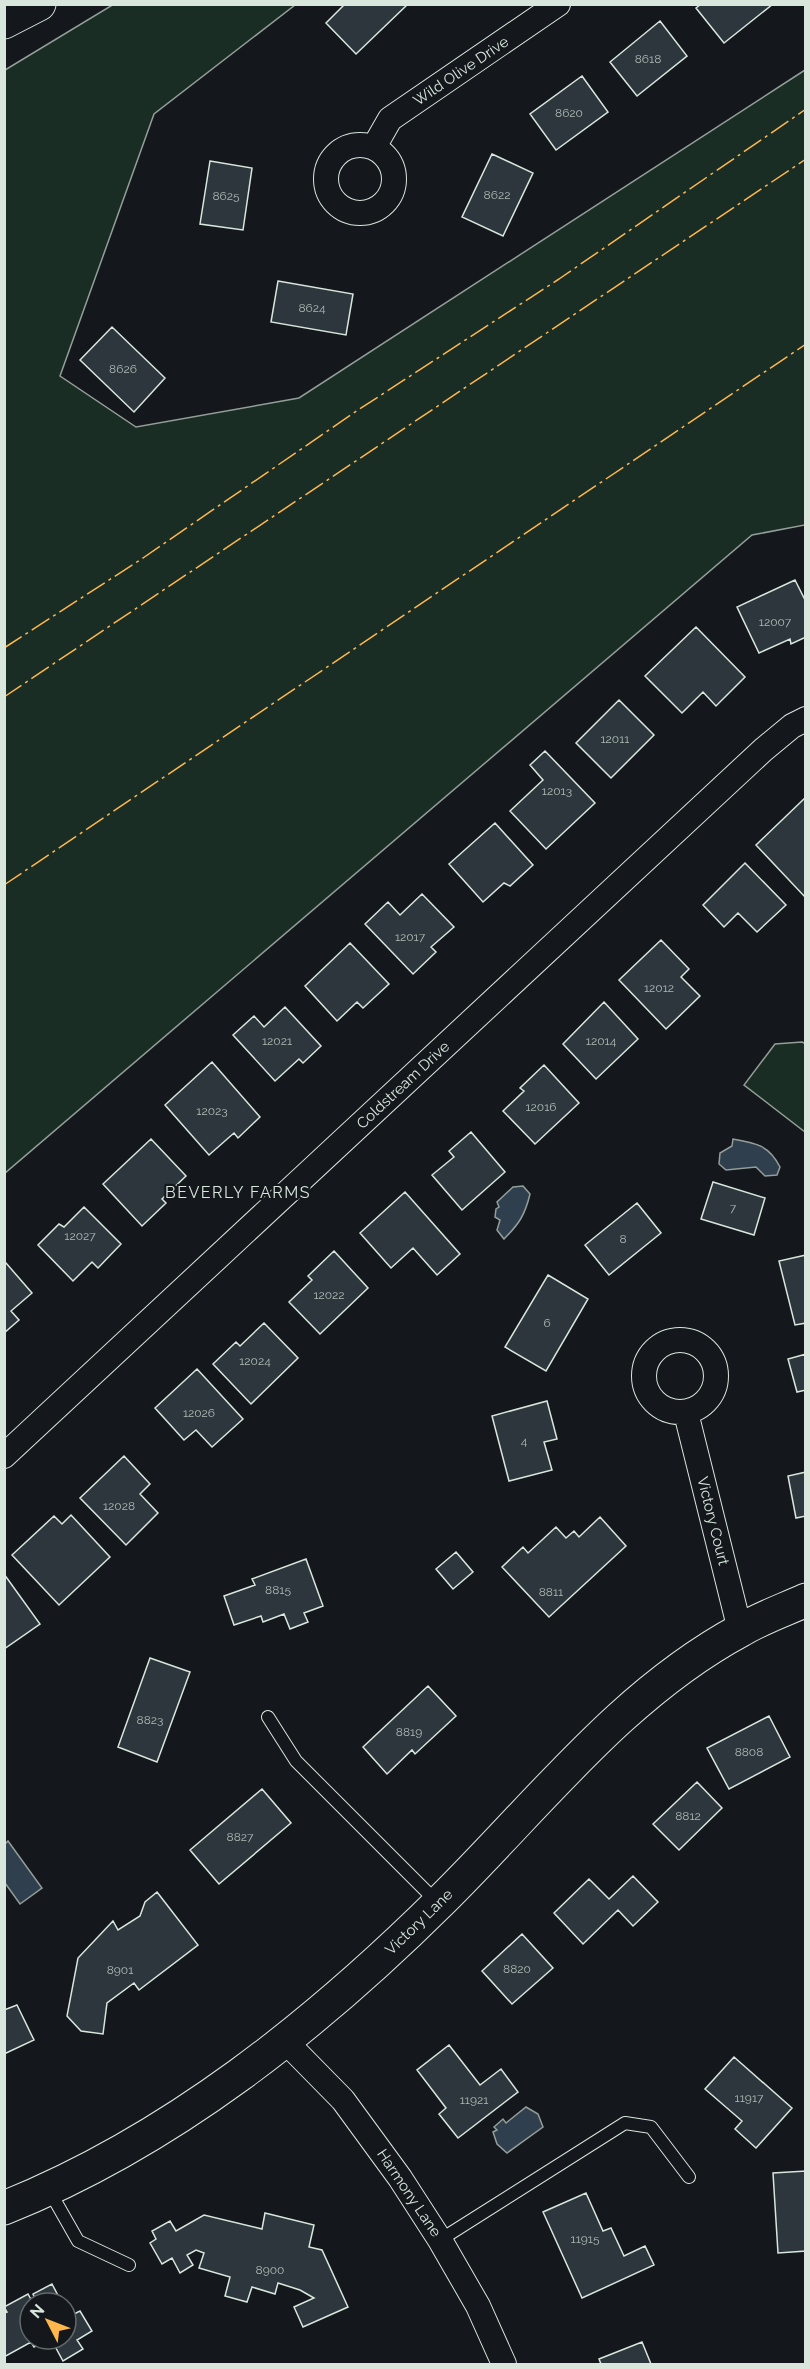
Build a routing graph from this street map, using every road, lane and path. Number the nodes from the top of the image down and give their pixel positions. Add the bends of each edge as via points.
1 (39, 4) edge
2 (558, 4) edge
3 (4, 22) edge
4 (374, 147) dead end
5 (806, 719) edge
6 (686, 1413) dead end
7 (4, 1456) edge
8 (806, 1600) edge
9 (740, 1630) junction
10 (268, 1717) dead end
11 (438, 1904) junction
12 (285, 2041) junction
13 (690, 2177) dead end
14 (49, 2190) junction
15 (4, 2208) edge
16 (440, 2240) junction
17 (129, 2265) dead end
18 (504, 2364) edge

1 - 3 street
2 - 4 street, Wild Olive Drive via 390,119
5 - 7 street, Coldstream Drive via 763,750
6 - 9 street, Victory Court
8 - 9 street, Victory Lane
9 - 11 street, Victory Lane via 639,1701 576,1760
10 - 11 lane via 296,1761
11 - 12 street, Victory Lane via 365,1975
12 - 14 street, Victory Lane via 168,2124
12 - 16 street, Harmony Lane via 342,2100
13 - 16 lane via 651,2127 626,2123
14 - 15 street, Victory Lane
14 - 17 lane via 78,2241
16 - 18 street, Harmony Lane via 478,2306

